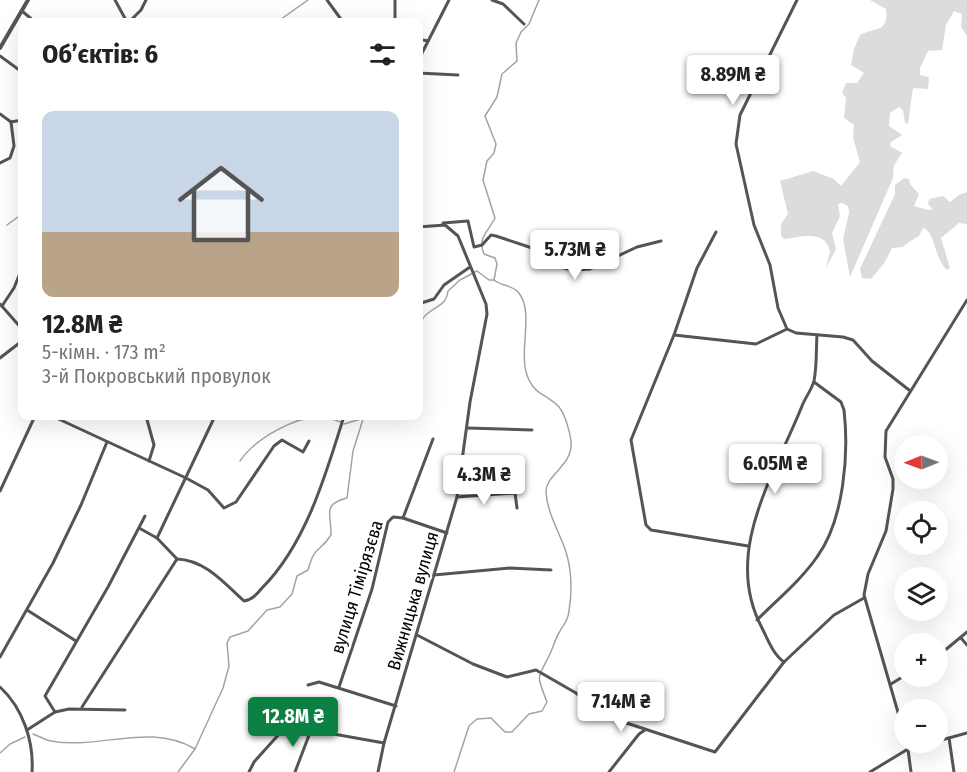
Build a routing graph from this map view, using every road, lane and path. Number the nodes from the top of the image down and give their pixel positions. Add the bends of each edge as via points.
1 (27, 0) edge
2 (115, 0) edge
3 (146, 0) edge
4 (327, 0) edge
5 (395, 0) edge
6 (449, 0) edge
7 (492, 0) edge
8 (797, 0) edge
9 (22, 12) junction
10 (18, 18) edge
11 (30, 18) edge
12 (126, 18) edge
13 (132, 18) edge
14 (340, 18) edge
15 (394, 18) edge
16 (18, 19) edge
17 (524, 24) dead end
18 (423, 40) edge
19 (428, 41) junction
20 (0, 48) edge
21 (423, 51) edge
22 (0, 56) edge
23 (18, 69) edge
24 (423, 73) edge
25 (458, 75) dead end
26 (0, 114) edge
27 (18, 121) edge
28 (11, 122) junction
29 (0, 164) edge
30 (438, 224) junction
31 (423, 226) edge
32 (716, 232) dead end
33 (661, 241) dead end
34 (471, 268) junction
35 (18, 278) edge
36 (967, 300) edge
37 (423, 302) edge
38 (1, 305) edge
39 (18, 324) edge
40 (787, 328) junction
41 (674, 335) junction
42 (817, 335) junction
43 (18, 344) edge
44 (0, 358) edge
45 (813, 382) junction
46 (909, 390) junction
47 (33, 420) edge
48 (60, 420) edge
49 (147, 420) edge
50 (213, 420) edge
51 (343, 420) edge
52 (467, 428) junction
53 (532, 430) dead end
54 (432, 439) dead end
55 (309, 441) dead end
56 (107, 442) junction
57 (149, 461) junction
58 (186, 478) junction
59 (0, 491) edge
60 (457, 498) junction
61 (517, 508) dead end
62 (145, 516) dead end
63 (403, 518) junction
64 (139, 528) junction
65 (447, 533) junction
66 (157, 538) junction
67 (748, 546) junction
68 (177, 558) junction
69 (551, 570) dead end
70 (434, 575) junction
71 (864, 598) junction
72 (27, 610) junction
73 (757, 620) junction
74 (967, 633) edge
75 (417, 635) junction
76 (961, 638) junction
77 (76, 641) junction
78 (967, 645) edge
79 (948, 648) edge
80 (0, 657) edge
81 (784, 662) junction
82 (894, 682) edge
83 (891, 684) junction
84 (308, 685) dead end
85 (0, 687) edge
86 (339, 687) junction
87 (895, 699) edge
88 (396, 706) junction
89 (82, 707) junction
90 (124, 710) dead end
91 (55, 712) junction
92 (646, 729) junction
93 (27, 730) junction
94 (311, 730) junction
95 (967, 733) edge
96 (949, 738) joint
97 (384, 743) junction
98 (901, 753) edge
99 (909, 753) edge
100 (32, 772) edge
101 (249, 772) edge
102 (295, 772) edge
103 (378, 772) edge
104 (609, 772) edge
105 (870, 772) edge
106 (911, 772) edge
107 (954, 772) edge

1 - 9 street
2 - 12 street
3 - 13 street
4 - 14 street
5 - 15 street
6 - 19 street
7 - 17 street via 503,4
8 - 40 street via 747,100 736,144 754,225
9 - 10 street
9 - 11 street
16 - 20 street
18 - 19 street
19 - 21 street
22 - 23 street
24 - 25 street
26 - 28 street
27 - 28 street
28 - 29 street via 13,151
30 - 31 street
30 - 33 street via 468,221 472,244 478,248 491,235 496,236 529,247 560,267 572,270 590,269 627,251
30 - 34 street, Вижницька вулиця via 459,236
32 - 41 street via 698,268
34 - 37 street via 444,285 434,299
34 - 52 street, Вижницька вулиця via 487,314
35 - 38 street
36 - 46 street
38 - 39 street
40 - 41 street via 756,344
40 - 42 street
41 - 67 street via 631,440 646,525 651,530
42 - 45 street
42 - 46 street via 853,340 872,362
43 - 44 street
45 - 67 street via 772,475
45 - 73 street via 841,402 844,410 843,475 838,506 818,555
46 - 71 street via 885,434 885,457 893,489 886,531 868,574
47 - 59 street
48 - 56 street
49 - 57 street via 154,446
50 - 58 street
51 - 68 street via 313,508 280,569 254,597 244,600 208,569
52 - 53 street
52 - 60 street, Вижницька вулиця
54 - 63 street, вулиця Тімірязєва
55 - 58 street via 303,452 282,440 274,446 236,502 225,508 208,490
56 - 57 street
56 - 72 street via 77,514
57 - 58 street
58 - 66 street
60 - 61 street via 515,493
60 - 65 street, Вижницька вулиця
62 - 64 street
63 - 65 street
63 - 86 street, вулиця Тімірязєва via 393,517 388,522 372,589
64 - 66 street
64 - 77 street
65 - 70 street, Вижницька вулиця
66 - 68 street
67 - 73 street via 747,592
68 - 89 street
69 - 70 street via 510,568
70 - 75 street, Вижницька вулиця
71 - 81 street via 834,615
71 - 83 street
72 - 77 street
72 - 80 street
73 - 81 street
74 - 76 street
75 - 88 street, Вижницька вулиця
75 - 92 street via 507,677 536,670 576,693 602,716
76 - 78 street
76 - 79 street
77 - 91 street via 45,696
81 - 92 street via 715,752
82 - 83 street
83 - 87 street
84 - 86 street via 319,682
85 - 93 street via 13,702
86 - 88 street
88 - 97 street, Вижницька вулиця
89 - 90 street
89 - 91 street
91 - 93 street
92 - 104 street
93 - 100 street
94 - 97 street
94 - 101 street via 290,723
94 - 102 street
95 - 96 street
96 - 107 street
97 - 103 street, Вижницька вулиця
98 - 105 street
99 - 106 street

